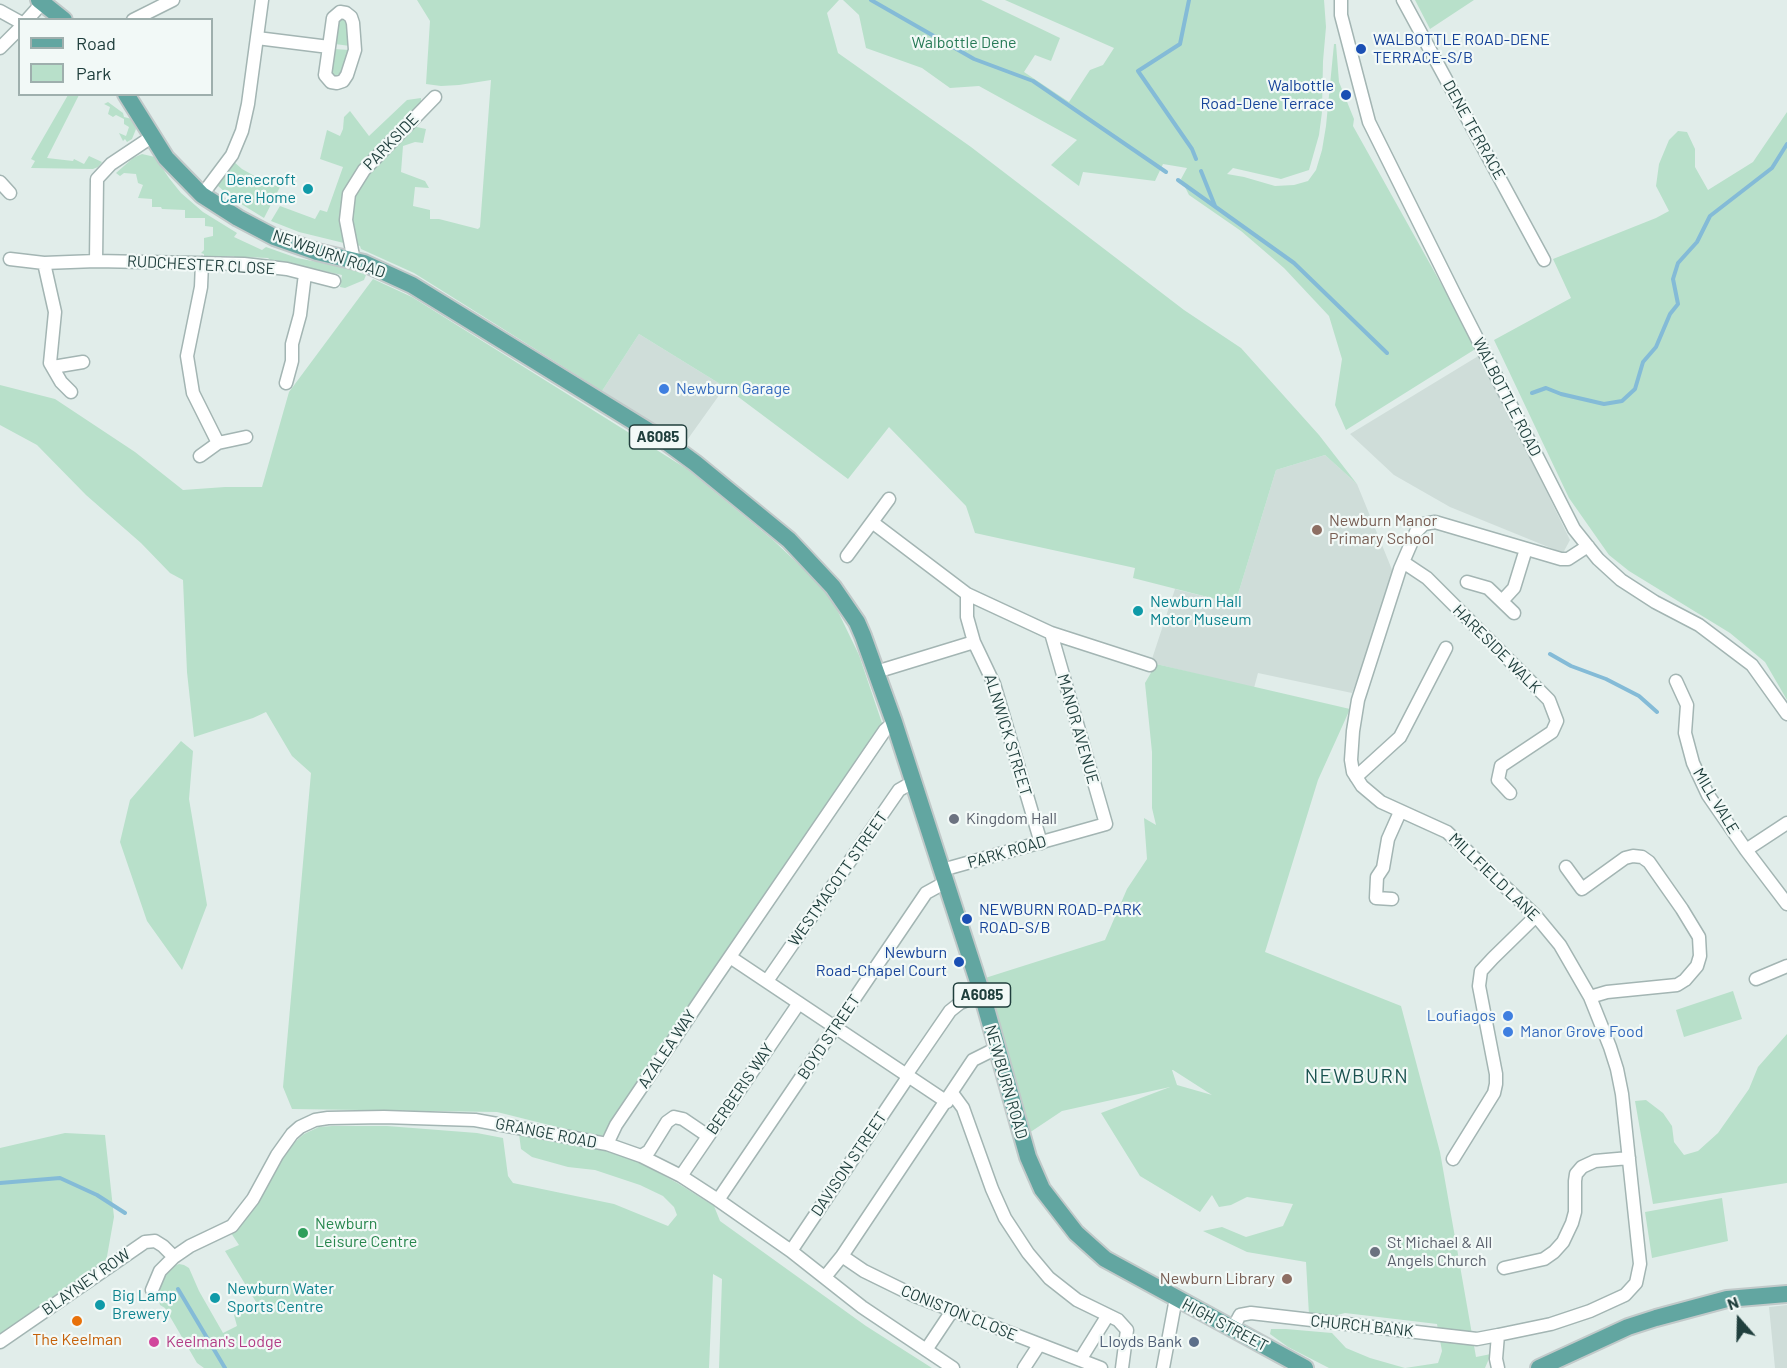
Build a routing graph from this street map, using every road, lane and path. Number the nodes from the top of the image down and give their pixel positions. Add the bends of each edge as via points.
1 (173, 0) edge
2 (262, 0) edge
3 (1341, 0) edge
4 (1403, 0) edge
5 (41, 1) edge
6 (0, 11) edge
7 (28, 18) edge
8 (62, 18) edge
9 (137, 18) edge
10 (18, 21) edge
11 (18, 30) edge
12 (257, 38) junction
13 (329, 46) junction
14 (0, 48) edge
15 (127, 96) edge
16 (435, 97) dead end
17 (153, 136) junction
18 (0, 182) edge
19 (10, 193) dead end
20 (202, 195) junction
21 (10, 259) dead end
22 (1544, 260) dead end
23 (96, 261) junction
24 (354, 261) junction
25 (44, 262) junction
26 (202, 263) junction
27 (304, 274) junction
28 (334, 281) dead end
29 (82, 362) dead end
30 (52, 367) junction
31 (286, 384) dead end
32 (71, 392) dead end
33 (246, 436) dead end
34 (218, 443) junction
35 (200, 456) dead end
36 (889, 499) dead end
37 (872, 522) junction
38 (1588, 546) junction
39 (1526, 549) junction
40 (847, 556) dead end
41 (1403, 562) junction
42 (1467, 582) dead end
43 (967, 594) junction
44 (1502, 601) junction
45 (1514, 613) dead end
46 (1051, 633) junction
47 (974, 642) junction
48 (1446, 648) dead end
49 (1150, 665) dead end
50 (876, 672) junction
51 (1676, 681) dead end
52 (1787, 714) edge
53 (894, 722) junction
54 (1356, 777) junction
55 (913, 782) junction
56 (1510, 793) dead end
57 (1400, 812) junction
58 (1787, 823) edge
59 (1106, 824) joint
60 (1041, 843) junction
61 (1746, 850) junction
62 (1566, 867) dead end
63 (944, 876) junction
64 (1392, 899) dead end
65 (1787, 904) edge
66 (1536, 916) junction
67 (730, 957) junction
68 (1787, 966) edge
69 (1756, 980) dead end
70 (767, 981) junction
71 (982, 994) junction
72 (1590, 997) junction
73 (799, 1003) junction
74 (836, 1027) junction
75 (997, 1048) junction
76 (907, 1076) junction
77 (949, 1097) junction
78 (708, 1136) junction
79 (607, 1144) junction
80 (641, 1156) junction
81 (1629, 1158) junction
82 (1453, 1159) dead end
83 (681, 1176) junction
84 (718, 1200) junction
85 (791, 1251) junction
86 (842, 1256) junction
87 (174, 1257) junction
88 (1504, 1268) dead end
89 (825, 1277) junction
90 (152, 1290) dead end
91 (1787, 1294) edge
92 (1176, 1298) junction
93 (952, 1311) junction
94 (1108, 1315) junction
95 (1233, 1328) junction
96 (1498, 1335) junction
97 (0, 1342) edge
98 (1039, 1345) junction
99 (926, 1350) junction
100 (1080, 1360) junction
101 (1542, 1367) edge
102 (953, 1368) edge
103 (1024, 1368) edge
104 (1101, 1368) edge
105 (1122, 1368) edge
106 (1163, 1368) edge
107 (1305, 1368) edge
108 (1498, 1368) edge

1 - 9 street
2 - 12 street
3 - 38 street, WALBOTTLE ROAD via 1341,15 1369,122 1564,510
4 - 22 street, DENE TERRACE
5 - 7 street
5 - 8 main road
6 - 10 street
11 - 14 street
12 - 13 street
12 - 20 street via 242,131 232,155
13 - 13 street via 325,75 337,83 347,75 355,50 353,23 346,13 340,12 333,18
15 - 17 main road, NEWBURN ROAD / A6085
16 - 24 street, PARKSIDE via 364,170 349,194 346,220
17 - 20 main road, NEWBURN ROAD / A6085 via 166,158
17 - 23 street via 111,164 97,179
18 - 19 street
20 - 24 main road, NEWBURN ROAD / A6085 via 274,237
21 - 25 street, RUDCHESTER CLOSE
23 - 25 street, RUDCHESTER CLOSE
23 - 26 street, RUDCHESTER CLOSE
24 - 50 main road, NEWBURN ROAD / A6085 via 412,285 695,463 789,540 833,586 857,622
25 - 30 street via 55,312
26 - 27 street, RUDCHESTER CLOSE via 244,264
26 - 34 street via 187,356 193,393
27 - 28 street, RUDCHESTER CLOSE
27 - 31 street
29 - 30 street
30 - 32 street
33 - 34 street
34 - 35 street
36 - 37 street
37 - 40 street
37 - 43 street
38 - 39 street via 1561,560
38 - 52 street, WALBOTTLE ROAD via 1621,580 1699,625 1739,655 1760,674
39 - 41 street via 1435,522 1424,524 1416,532
39 - 44 street via 1514,588
41 - 54 street via 1358,700 1351,760
41 - 56 street, HARESIDE WALK via 1427,578 1549,700 1557,721 1552,732 1501,766 1498,780
42 - 44 street via 1488,588
43 - 46 street
43 - 47 street, ALNWICK STREET via 967,617
44 - 45 street
46 - 49 street
46 - 59 street, MANOR AVENUE
47 - 50 street
47 - 60 street, ALNWICK STREET via 994,684
48 - 54 street via 1400,737
50 - 53 main road, NEWBURN ROAD / A6085
51 - 61 street, MILL VALE via 1687,705 1685,733 1693,764 1708,795
53 - 55 main road, NEWBURN ROAD / A6085
53 - 67 street, AZALEA WAY
54 - 57 street, MILLFIELD LANE via 1381,802
55 - 63 main road, NEWBURN ROAD / A6085
55 - 70 street, WESTMACOTT STREET via 899,790
57 - 64 street via 1377,877 1376,898
57 - 66 street, MILLFIELD LANE via 1447,832
58 - 61 street, MILL VALE
59 - 60 street, PARK ROAD
60 - 63 street, PARK ROAD
61 - 65 street, MILL VALE
62 - 72 street via 1582,889 1625,858 1642,857 1699,937 1697,966 1677,985
63 - 71 main road, NEWBURN ROAD / A6085
63 - 74 street, BOYD STREET via 926,893
66 - 72 street, MILLFIELD LANE via 1565,951
66 - 82 street via 1492,958 1479,978 1496,1084
67 - 70 street
67 - 79 street, AZALEA WAY
68 - 69 street
70 - 73 street
71 - 75 main road, NEWBURN ROAD / A6085
71 - 76 street, DAVISON STREET via 950,1011
72 - 81 street, MILLFIELD LANE via 1617,1069
73 - 74 street
73 - 78 street, BERBERIS WAY
74 - 76 street
74 - 84 street, BOYD STREET
75 - 77 street via 973,1060
75 - 92 main road, NEWBURN ROAD / A6085 via 1028,1157 1052,1204 1105,1259
76 - 77 street
76 - 85 street, DAVISON STREET
77 - 86 street
77 - 94 street via 963,1108 1005,1218 1028,1253 1049,1278 1077,1300
78 - 80 street via 674,1117
78 - 83 street, BERBERIS WAY
79 - 80 street, GRANGE ROAD
79 - 87 street, GRANGE ROAD via 474,1119 315,1120 292,1134 232,1226
80 - 83 street, GRANGE ROAD
81 - 88 street via 1595,1161 1582,1167 1576,1174 1575,1212 1563,1242 1544,1259
81 - 96 street, CHURCH BANK via 1640,1264 1632,1290 1618,1300 1570,1318
83 - 84 street, GRANGE ROAD
84 - 85 street, GRANGE ROAD
85 - 89 street, GRANGE ROAD
86 - 89 street
86 - 93 street, CONISTON CLOSE via 864,1271
87 - 90 street, GRANGE ROAD via 160,1271
87 - 97 street, BLAYNEY ROW via 155,1241 145,1242
89 - 99 street, GRANGE ROAD
91 - 101 main road via 1727,1299 1656,1318
92 - 95 main road, HIGH STREET / A6085
92 - 106 street
93 - 98 street, CONISTON CLOSE
93 - 99 street
94 - 100 street
94 - 105 street via 1127,1330
95 - 96 street, CHURCH BANK via 1240,1316 1251,1314 1477,1338
95 - 107 main road, HIGH STREET / A6085
96 - 108 street
98 - 100 street, CONISTON CLOSE
98 - 103 street
99 - 102 street, GRANGE ROAD
100 - 104 street, CONISTON CLOSE

